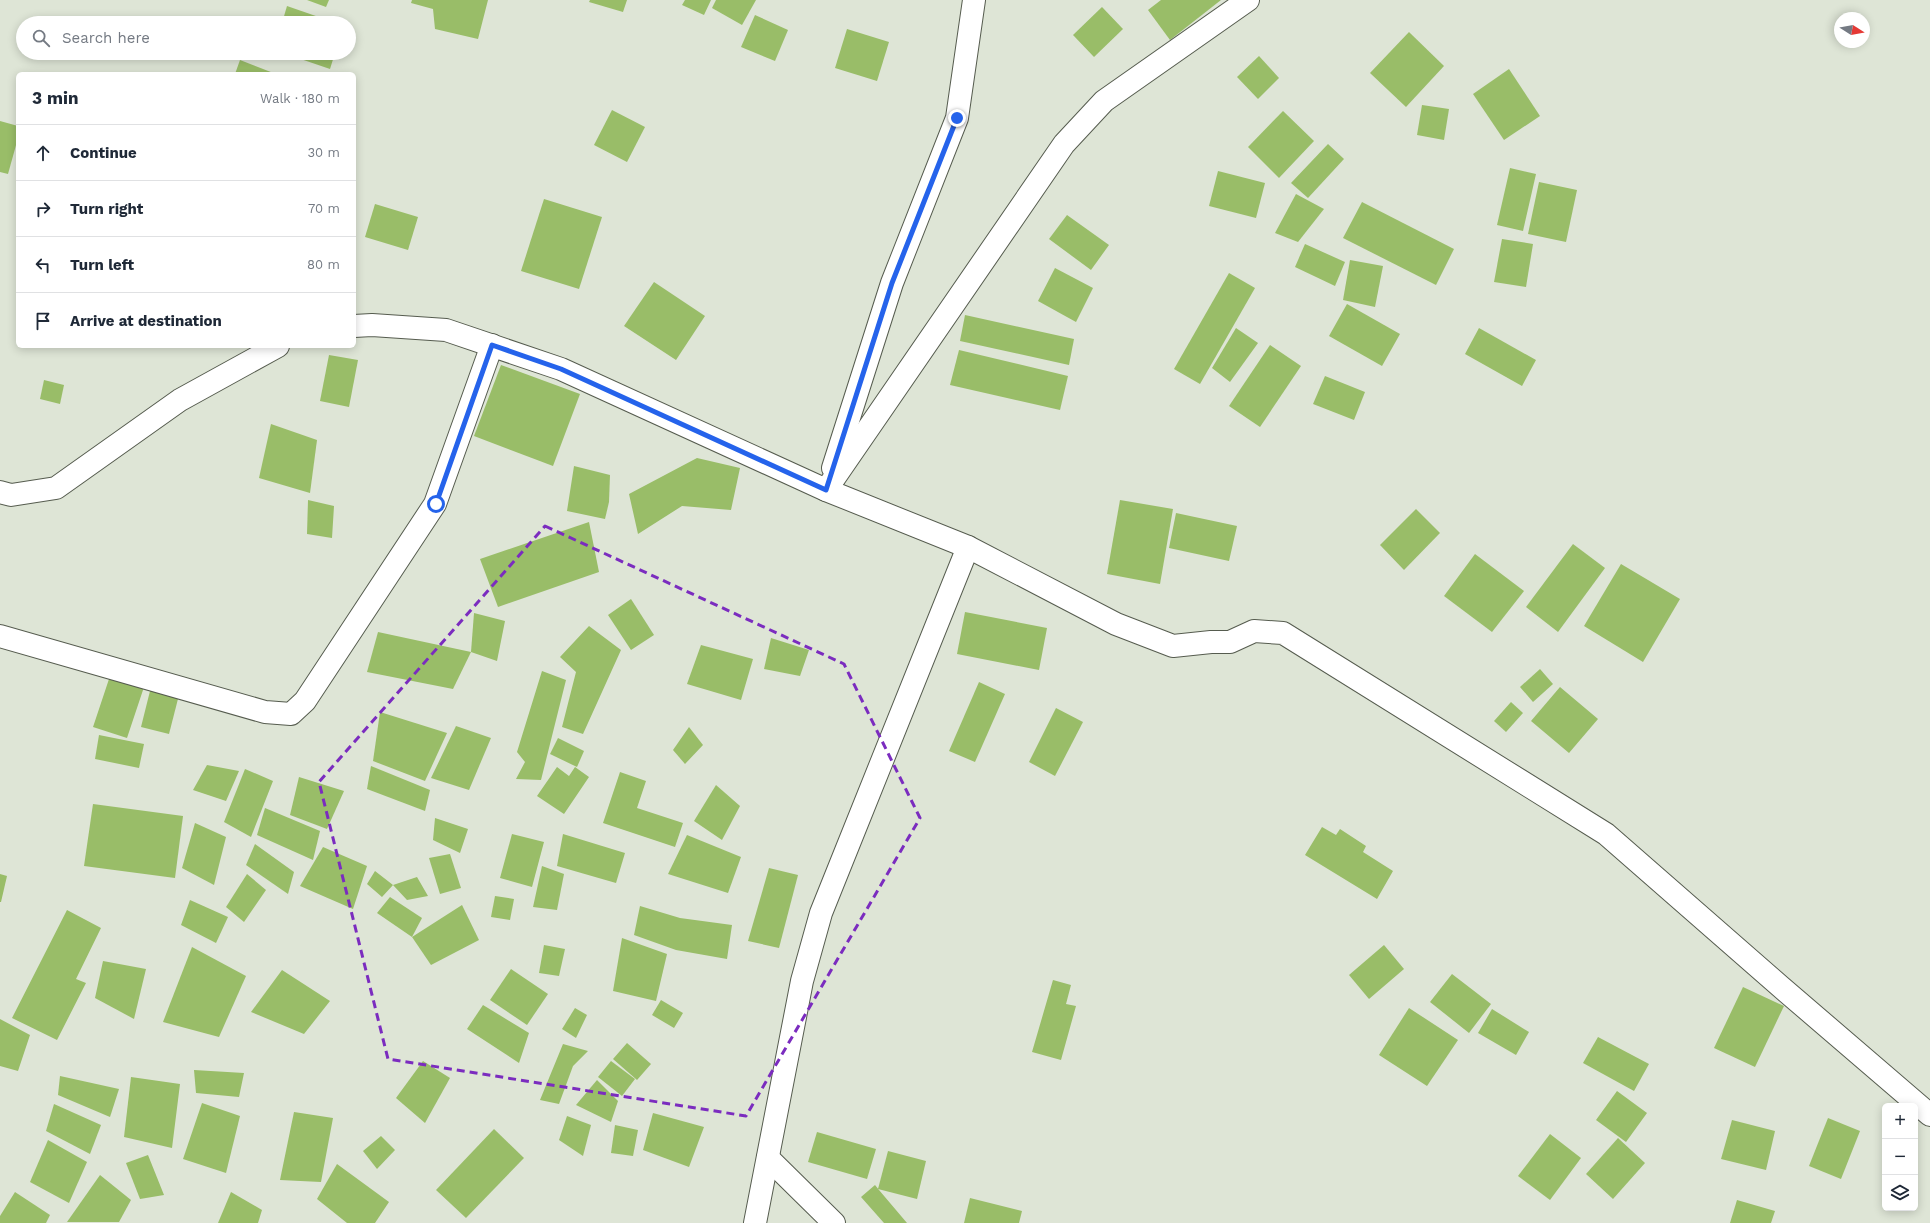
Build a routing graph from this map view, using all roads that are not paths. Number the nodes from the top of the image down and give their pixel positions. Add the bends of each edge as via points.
1 (974, 0) edge
2 (1248, 0) edge
3 (356, 326) edge
4 (492, 345) junction
5 (274, 348) edge
6 (826, 490) junction
7 (0, 492) edge
8 (968, 547) junction
9 (0, 636) edge
10 (1930, 1115) edge
11 (768, 1158) junction
12 (755, 1223) edge
13 (834, 1223) edge

1 - 6 street via 957,118 892,283
2 - 6 street via 1104,101 1064,144
3 - 4 street via 446,330
4 - 6 street via 561,369
4 - 9 street via 436,504 306,701 291,714 265,712
5 - 7 street via 180,400 56,488 11,495
6 - 8 street
8 - 10 street via 1116,624 1173,646 1230,642 1254,632 1283,633 1606,834
8 - 11 street via 821,913 802,981
11 - 12 street
11 - 13 street

